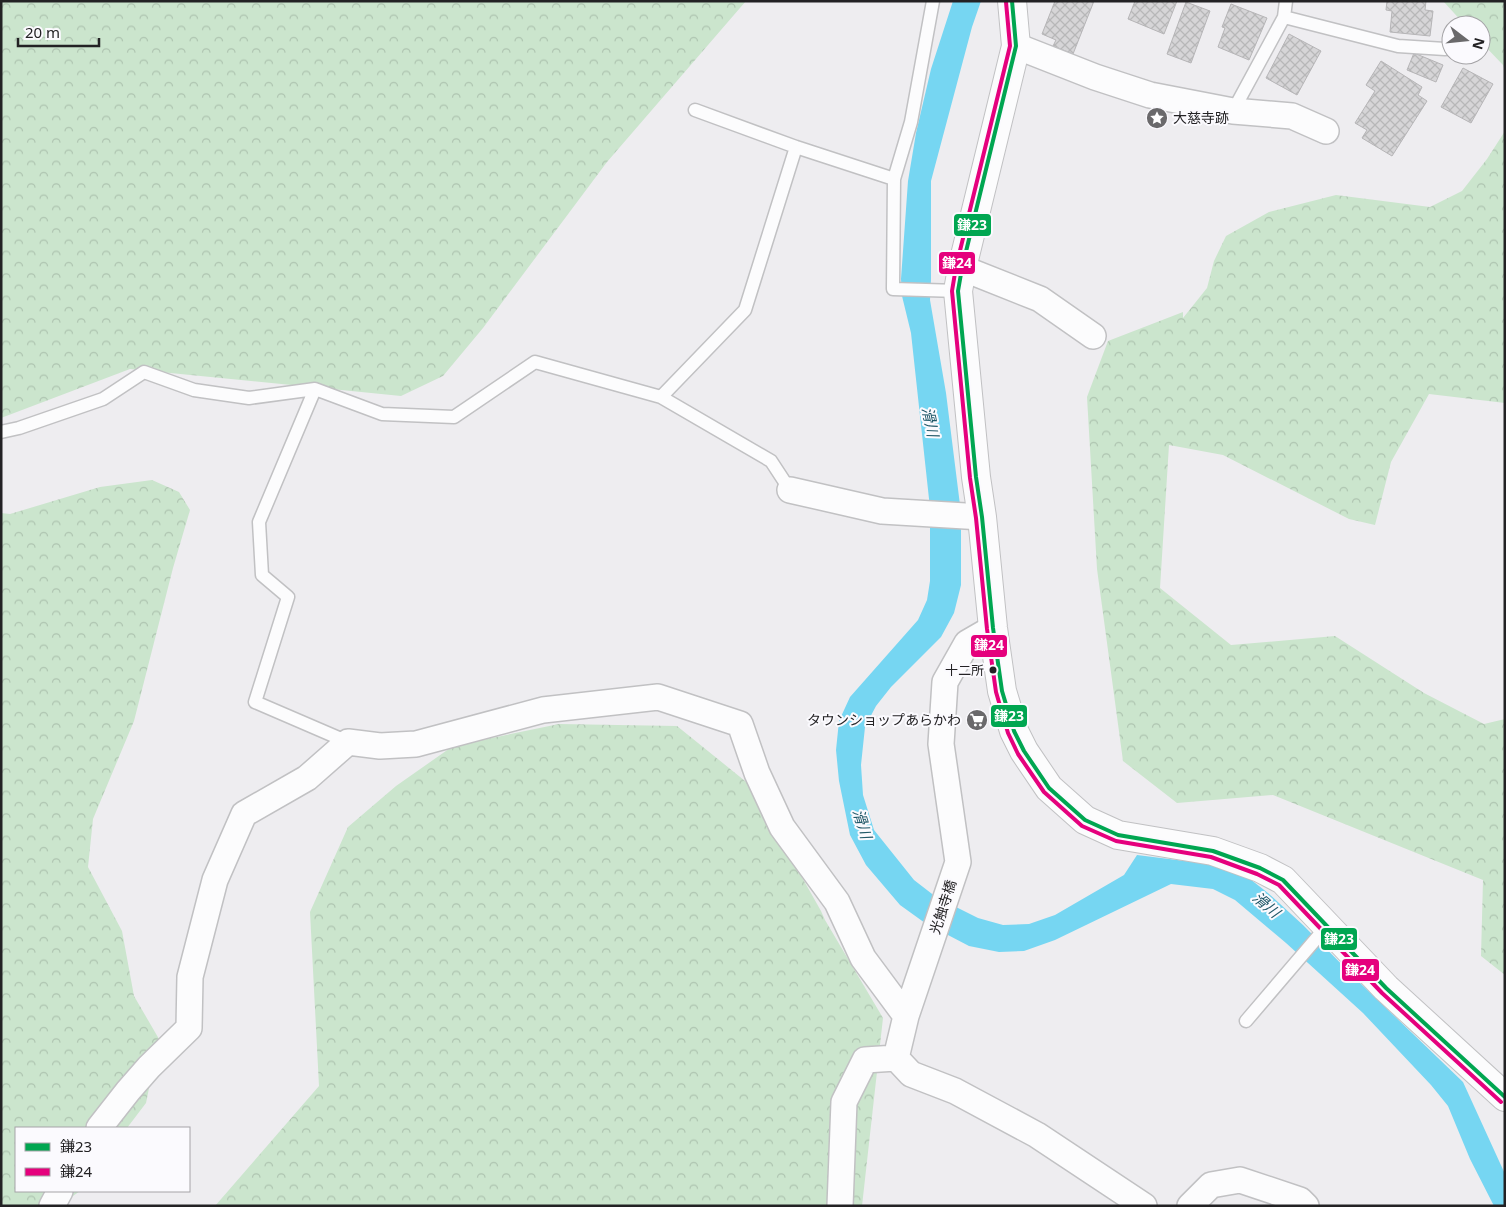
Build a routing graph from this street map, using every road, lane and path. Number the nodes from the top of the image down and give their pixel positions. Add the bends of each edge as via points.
1 (933, 1) edge
2 (1012, 1) edge
3 (1286, 1) edge
4 (1284, 17) junction
5 (1016, 46) junction
6 (1441, 49) edge
7 (695, 110) dead end
8 (1233, 111) junction
9 (1326, 131) dead end
10 (796, 147) junction
11 (894, 179) junction
12 (960, 280) junction
13 (1093, 336) dead end
14 (315, 389) junction
15 (661, 397) junction
16 (1, 432) edge
17 (790, 490) joint
18 (982, 517) junction
19 (993, 628) junction
20 (348, 742) junction
21 (1322, 930) junction
22 (906, 1016) junction
23 (1246, 1021) dead end
24 (896, 1058) junction
25 (1505, 1097) edge
26 (100, 1127) edge
27 (59, 1192) edge
28 (52, 1206) edge
29 (840, 1206) edge
30 (1144, 1206) edge
31 (1190, 1206) edge
32 (1306, 1206) edge

1 - 11 lane via 911,122
2 - 5 main road
3 - 4 lane
4 - 6 lane via 1398,46
4 - 8 lane
5 - 8 street via 1150,95
5 - 12 main road
7 - 10 lane
8 - 9 street via 1292,116
10 - 11 lane
10 - 15 lane via 745,310
11 - 12 lane via 894,289
12 - 13 street via 1040,299
12 - 18 main road
14 - 15 lane via 382,414 454,417 535,362
14 - 16 lane via 249,398 194,390 144,372 103,399
14 - 20 lane via 259,522 262,575 288,597 255,702
15 - 17 lane via 771,461
17 - 18 street via 882,511
18 - 19 main road
19 - 21 main road via 1002,692 1014,731 1048,788 1085,820 1118,835 1213,851 1284,880
19 - 22 street, 光触寺橋 via 967,642 945,682 942,744 958,862
20 - 22 street via 380,746 416,744 543,710 658,697 740,724 757,773 782,827 837,902 863,958
20 - 26 street via 308,778 244,814 215,880 190,977 189,1028 149,1067
21 - 23 lane
21 - 25 main road
22 - 24 street, 光触寺橋
24 - 29 street via 865,1060 844,1102
24 - 30 street via 910,1074 955,1090 1037,1135
27 - 28 street
31 - 32 street via 1211,1185 1240,1180 1300,1200

